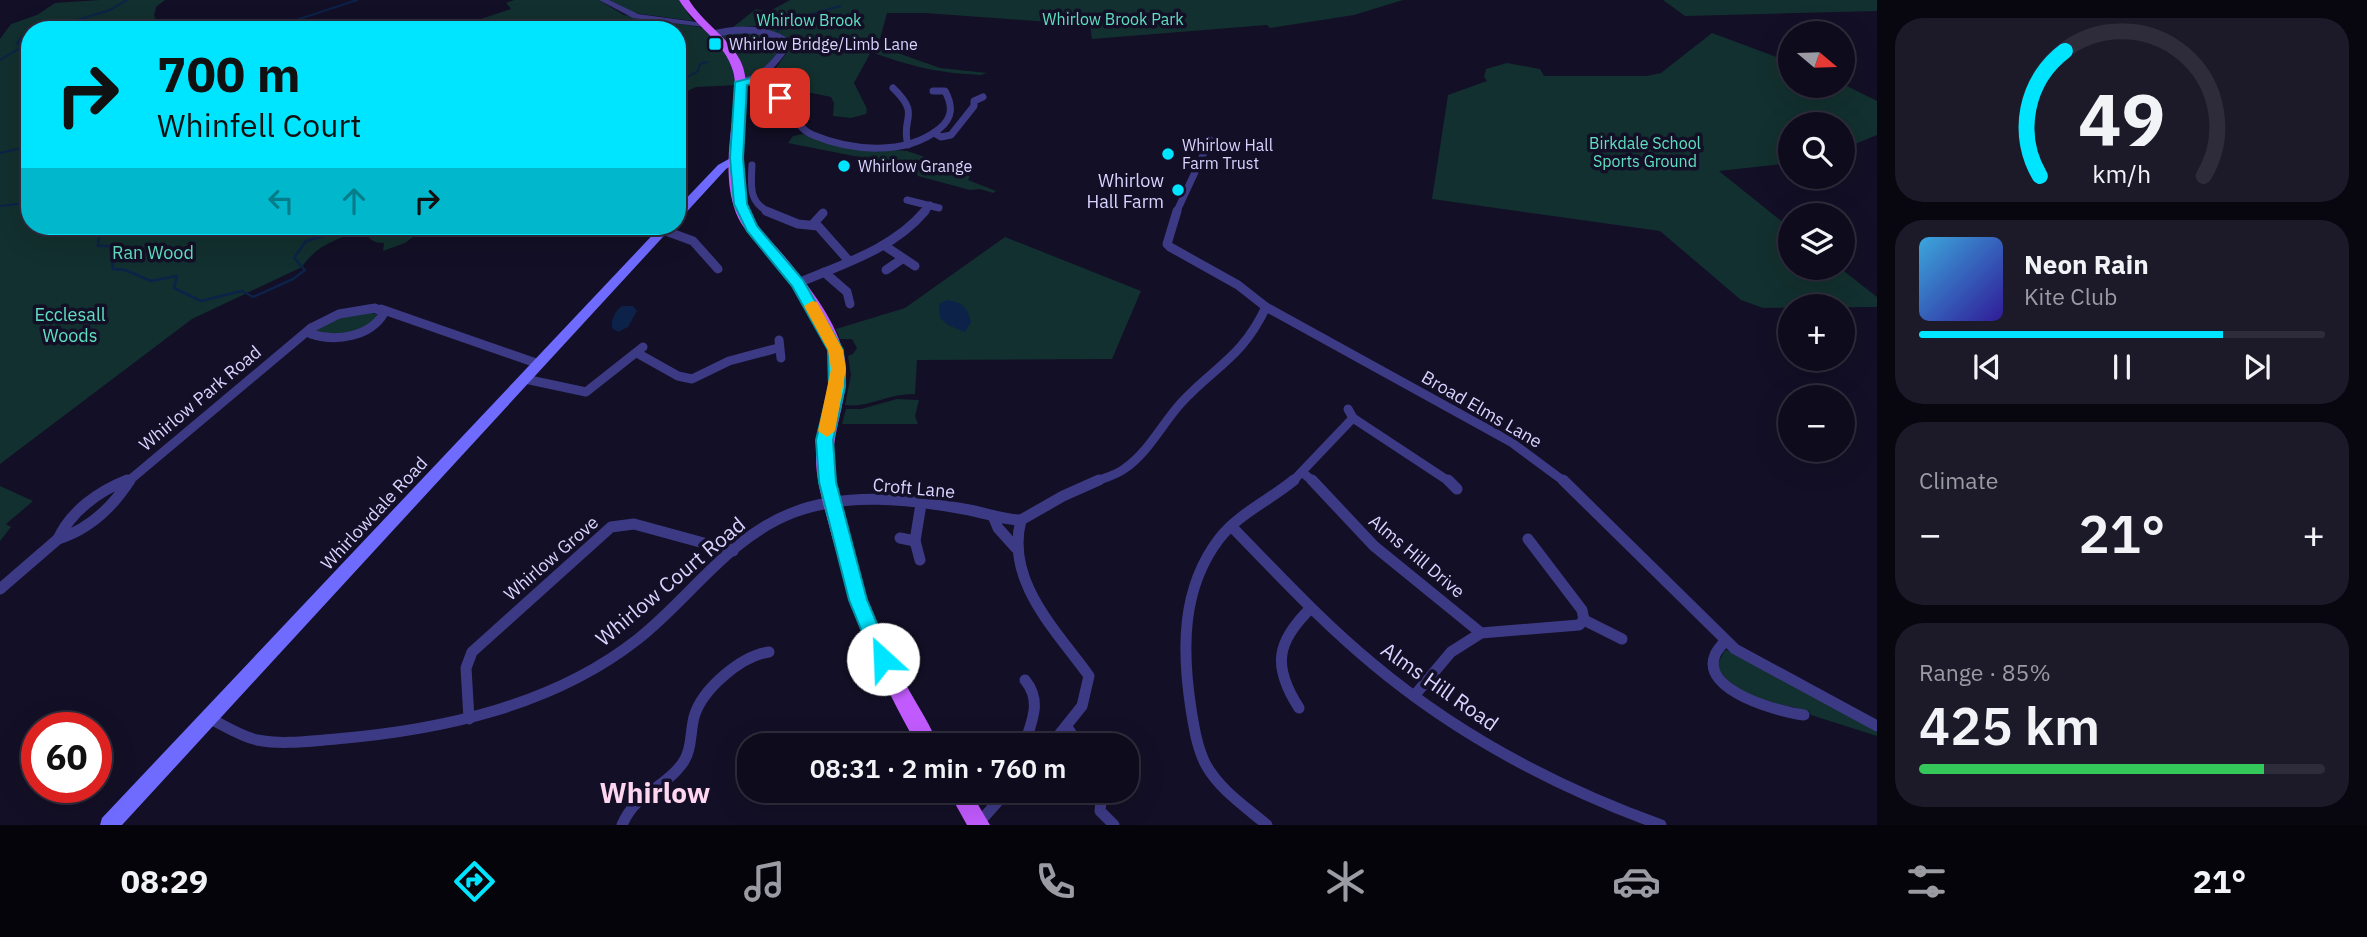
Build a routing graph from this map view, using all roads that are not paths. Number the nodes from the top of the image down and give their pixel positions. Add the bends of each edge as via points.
1 (603, 0) edge
2 (684, 0) edge
3 (678, 21) edge
4 (686, 22) edge
5 (704, 24) junction
6 (714, 34) junction
7 (748, 81) junction
8 (893, 88) dead end
9 (933, 91) dead end
10 (983, 97) dead end
11 (934, 134) junction
12 (1210, 140) dead end
13 (908, 145) junction
14 (736, 158) junction
15 (756, 167) dead end
16 (907, 200) dead end
17 (686, 205) edge
18 (823, 213) dead end
19 (813, 224) junction
20 (659, 235) edge
21 (680, 235) edge
22 (885, 246) junction
23 (902, 260) junction
24 (849, 261) junction
25 (709, 262) junction
26 (915, 266) dead end
27 (698, 267) dead end
28 (718, 269) dead end
29 (886, 270) dead end
30 (824, 272) junction
31 (798, 283) junction
32 (850, 304) dead end
33 (1266, 307) junction
34 (381, 309) junction
35 (401, 317) junction
36 (377, 324) junction
37 (311, 328) junction
38 (318, 338) junction
39 (291, 344) junction
40 (779, 349) dead end
41 (539, 364) junction
42 (526, 379) junction
43 (1303, 473) junction
44 (131, 479) junction
45 (1457, 489) dead end
46 (832, 502) junction
47 (921, 504) junction
48 (993, 516) junction
49 (1021, 520) junction
50 (1231, 526) junction
51 (900, 538) dead end
52 (58, 539) junction
53 (1528, 539) dead end
54 (915, 541) junction
55 (1016, 548) junction
56 (733, 551) junction
57 (920, 561) dead end
58 (0, 589) edge
59 (1311, 608) junction
60 (1584, 620) junction
61 (1481, 633) junction
62 (1622, 639) dead end
63 (1725, 642) junction
64 (769, 652) dead end
65 (1025, 680) dead end
66 (1414, 696) junction
67 (1299, 708) dead end
68 (1804, 715) dead end
69 (209, 718) junction
70 (469, 719) junction
71 (1877, 726) edge
72 (1067, 727) junction
73 (921, 733) edge
74 (1030, 733) edge
75 (1061, 733) edge
76 (1071, 733) edge
77 (965, 803) edge
78 (996, 803) edge
79 (1098, 803) edge
80 (978, 824) edge
81 (109, 825) edge
82 (622, 825) edge
83 (1114, 825) edge
84 (1267, 825) edge
85 (1661, 825) edge

1 - 3 street via 636,16
2 - 5 main road
4 - 5 street
5 - 6 main road
6 - 7 main road
6 - 7 street via 744,30 784,40 781,54
7 - 13 street via 780,98 811,135 875,147
7 - 14 main road
8 - 13 street via 911,112 904,131
9 - 11 street via 945,91 953,111
10 - 11 street via 974,101 951,135
11 - 13 street
12 - 33 street, Broad Elms Lane via 1175,214 1167,244 1238,285
14 - 17 main road
14 - 31 main road via 743,214
15 - 19 street via 751,192 756,204 798,224
16 - 22 street via 935,207
18 - 19 street
19 - 24 street
20 - 41 main road, Whirlowdale Road
21 - 25 street via 700,247
22 - 23 street
22 - 24 street
23 - 26 street
23 - 29 street
24 - 30 street
25 - 27 street
25 - 28 street
30 - 31 street
30 - 32 street via 848,292
31 - 46 main road via 836,350 837,387 824,440
33 - 49 street via 1255,331 1233,358 1182,402 1137,458 1123,470
33 - 63 street, Broad Elms Lane via 1534,457 1718,629
34 - 35 street, Whirlow Park Road
34 - 36 street via 384,313
34 - 37 street, Whirlow Park Road via 339,314
35 - 36 street, Whirlow Park Road
35 - 41 street, Whirlow Park Road
36 - 38 street, Whirlow Park Road via 349,335
37 - 38 street
37 - 39 street, Whirlow Park Road
38 - 39 street, Whirlow Park Road
39 - 44 street, Whirlow Park Road
40 - 42 street via 729,361 702,381 678,376 640,350 586,392
41 - 42 main road, Whirlowdale Road
42 - 69 main road, Whirlowdale Road
43 - 45 street via 1350,414
43 - 50 street
43 - 61 street, Alms Hill Drive via 1374,546
44 - 52 street, Whirlow Park Road via 93,499
44 - 52 street, Whirlow Park Road via 92,523
46 - 47 street, Croft Lane
46 - 56 street, Whirlow Court Road via 776,520
46 - 73 main road via 869,631
47 - 48 street, Croft Lane
47 - 54 street
48 - 49 street, Croft Lane
48 - 55 street
49 - 55 street
50 - 59 street, Alms Hill Road
50 - 84 street via 1202,567 1187,608 1188,689 1205,762
51 - 54 street
52 - 58 street, Whirlow Park Road
53 - 60 street via 1582,610
54 - 57 street
55 - 72 street via 1036,603 1089,676 1085,699
56 - 70 street, Whirlow Court Road via 621,652 537,697
56 - 70 street, Whirlow Grove via 634,524 611,527 472,652 466,668
59 - 66 street, Alms Hill Road
59 - 67 street via 1283,642 1286,680
60 - 61 street via 1579,625
60 - 62 street
61 - 66 street via 1445,656
63 - 68 street via 1716,649 1713,660 1723,683 1745,699
63 - 71 street, Broad Elms Lane
64 - 82 street via 756,653 700,702 682,764 632,804
65 - 74 street via 1036,697
66 - 85 street, Alms Hill Road via 1540,775
69 - 70 street, Whirlow Court Road via 253,739 289,742 417,731
69 - 81 main road, Whirlowdale Road
72 - 75 street
72 - 76 street
77 - 80 main road
78 - 80 street
79 - 83 street via 1099,814

